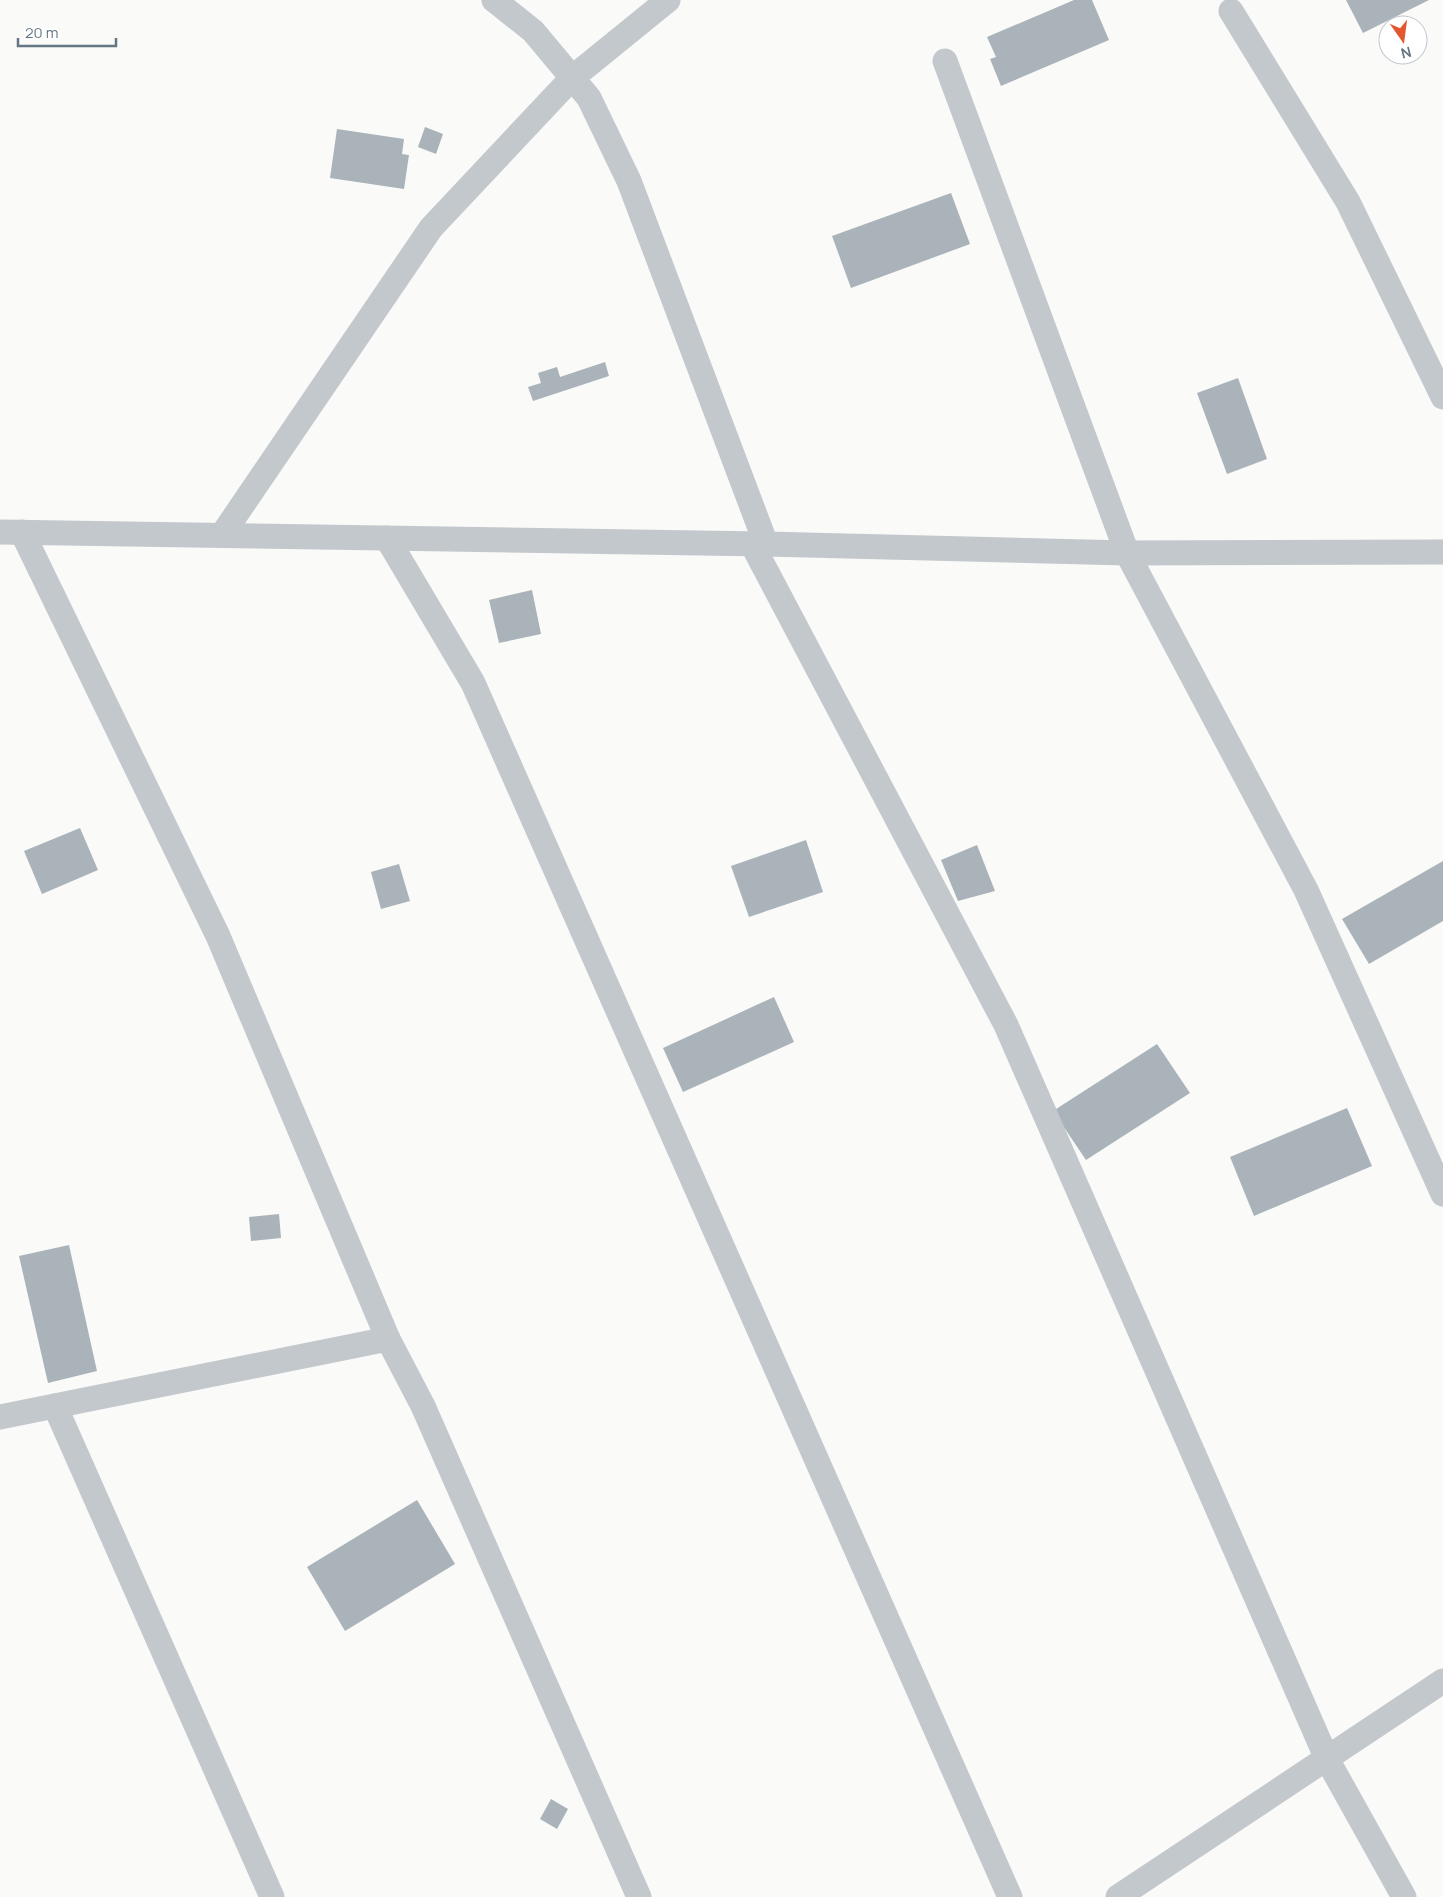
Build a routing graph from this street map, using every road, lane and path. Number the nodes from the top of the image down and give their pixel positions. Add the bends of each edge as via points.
1 (494, 0) edge
2 (668, 0) edge
3 (1231, 11) dead end
4 (945, 60) dead end
5 (572, 78) junction
6 (1443, 397) edge
7 (11, 532) edge
8 (222, 535) junction
9 (387, 538) junction
10 (759, 544) junction
11 (1443, 552) edge
12 (1126, 553) junction
13 (1443, 1194) edge
14 (388, 1339) junction
15 (55, 1406) junction
16 (0, 1417) edge
17 (1443, 1680) edge
18 (1327, 1759) junction
19 (272, 1897) edge
20 (639, 1897) edge
21 (1010, 1897) edge
22 (1118, 1897) edge
23 (1404, 1897) edge

1 - 5 street via 533,31
2 - 5 street
3 - 6 street via 1348,202
4 - 12 street
5 - 8 street via 431,228
5 - 10 street via 589,98 629,181
7 - 8 street
7 - 14 street via 218,936
8 - 9 street
9 - 10 street
9 - 21 street via 473,683
10 - 12 street
10 - 18 street via 1006,1024
11 - 12 street
12 - 13 street via 1306,890
14 - 15 street
14 - 20 street via 423,1406
15 - 16 street
15 - 19 street
17 - 18 street
18 - 22 street
18 - 23 street

